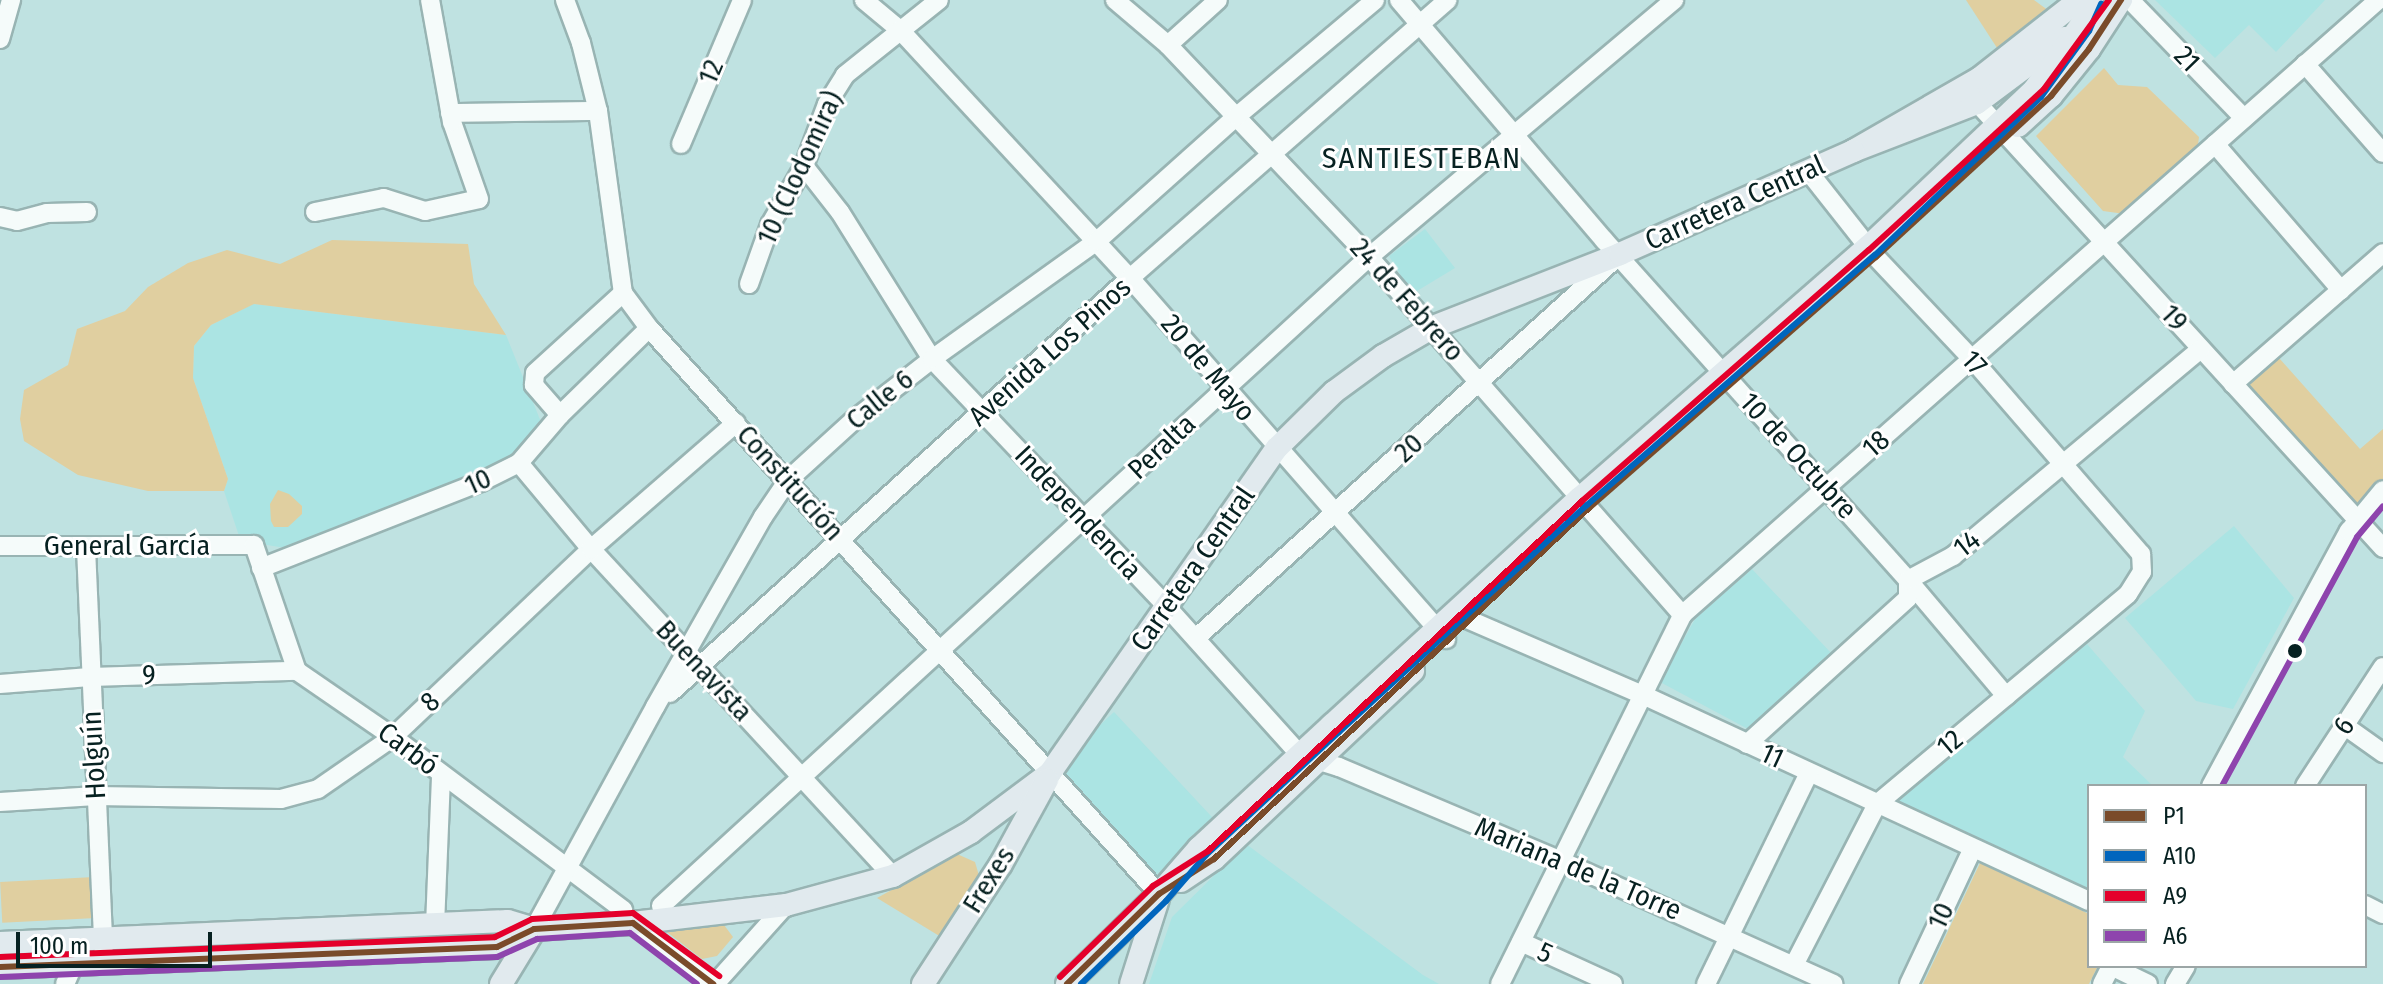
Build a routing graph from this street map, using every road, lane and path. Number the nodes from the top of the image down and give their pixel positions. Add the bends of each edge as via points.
1 (11, 0) edge
2 (430, 0) edge
3 (565, 0) edge
4 (742, 0) edge
5 (864, 0) edge
6 (939, 0) edge
7 (1115, 0) edge
8 (1218, 0) edge
9 (1375, 0) edge
10 (1399, 0) edge
11 (1447, 0) edge
12 (1674, 0) edge
13 (2092, 0) edge
14 (2108, 0) edge
15 (2121, 0) edge
16 (2130, 0) edge
17 (2381, 0) edge
18 (2069, 9) edge
19 (1420, 24) junction
20 (900, 30) junction
21 (0, 39) edge
22 (1168, 45) junction
23 (2305, 64) junction
24 (1970, 96) junction
25 (598, 111) junction
26 (450, 113) junction
27 (1237, 116) junction
28 (2244, 118) junction
29 (2003, 130) junction
30 (1513, 135) junction
31 (681, 144) dead end
32 (2215, 144) junction
33 (1273, 153) junction
34 (2383, 153) edge
35 (804, 166) junction
36 (1808, 171) junction
37 (87, 212) dead end
38 (315, 212) dead end
39 (0, 217) edge
40 (1097, 241) junction
41 (2105, 241) junction
42 (1872, 252) junction
43 (2383, 253) edge
44 (1620, 254) junction
45 (1369, 257) junction
46 (1130, 278) junction
47 (749, 284) dead end
48 (2341, 290) junction
49 (623, 293) junction
50 (1433, 327) junction
51 (649, 328) junction
52 (2201, 349) junction
53 (932, 359) junction
54 (1972, 359) junction
55 (1729, 378) junction
56 (1481, 383) junction
57 (2233, 384) junction
58 (1225, 388) junction
59 (984, 412) junction
60 (560, 415) junction
61 (736, 423) junction
62 (1277, 448) junction
63 (519, 463) junction
64 (2063, 464) junction
65 (788, 480) junction
66 (1826, 487) junction
67 (2383, 490) edge
68 (1584, 503) junction
69 (1337, 512) junction
70 (2356, 520) junction
71 (1082, 521) junction
72 (842, 540) junction
73 (0, 546) edge
74 (86, 548) junction
75 (2383, 548) edge
76 (591, 549) junction
77 (2141, 554) joint
78 (261, 568) junction
79 (1908, 580) junction
80 (1166, 606) junction
81 (1462, 615) junction
82 (1682, 615) junction
83 (1441, 634) junction
84 (1196, 638) junction
85 (940, 650) junction
86 (693, 660) junction
87 (2383, 667) edge
88 (297, 671) junction
89 (90, 677) junction
90 (0, 684) edge
91 (1643, 695) junction
92 (2006, 696) junction
93 (2345, 726) junction
94 (393, 737) junction
95 (1747, 744) junction
96 (2383, 753) edge
97 (1309, 758) junction
98 (1050, 773) junction
99 (1809, 773) junction
100 (441, 774) junction
101 (803, 774) junction
102 (2212, 784) edge
103 (2306, 784) edge
104 (96, 796) junction
105 (0, 802) edge
106 (1877, 804) junction
107 (971, 832) junction
108 (1973, 848) junction
109 (1561, 861) junction
110 (1001, 864) junction
111 (566, 868) junction
112 (893, 876) junction
113 (1159, 894) junction
114 (2087, 900) edge
115 (786, 905) junction
116 (661, 906) dead end
117 (628, 916) junction
118 (435, 926) junction
119 (534, 929) junction
120 (1729, 934) junction
121 (102, 939) junction
122 (1521, 942) junction
123 (0, 943) edge
124 (104, 963) junction
125 (1794, 965) junction
126 (0, 967) edge
127 (2115, 968) edge
128 (69, 974) edge
129 (508, 981) edge
130 (707, 982) edge
131 (923, 984) edge
132 (1067, 984) edge
133 (1131, 984) edge
134 (1500, 984) edge
135 (1613, 984) edge
136 (1706, 984) edge
137 (1834, 984) edge
138 (1909, 984) edge
139 (2148, 984) edge

1 - 21 street
2 - 26 street
3 - 25 street, Constitución
4 - 31 street, 12
5 - 20 street, 20 de Mayo
6 - 20 street, 10 (Clodomira)
7 - 22 street, 24 de Febrero
8 - 22 street
9 - 27 street, Calle 6
10 - 19 street, 10 de Octubre
11 - 19 street, Avenida Los Pinos
12 - 30 street, Peralta
13 - 18 main road
14 - 18 main road, Carretera Central
15 - 29 main road via 2051,96
16 - 28 street, 21
17 - 23 street, 18
18 - 24 main road, Carretera Central
18 - 29 main road via 2052,69
19 - 30 street, 10 de Octubre
19 - 33 street, Avenida Los Pinos
20 - 35 street, 10 (Clodomira) via 845,75 827,104
20 - 40 street, 20 de Mayo
22 - 27 street, 24 de Febrero
23 - 28 street, 18
23 - 34 street
24 - 29 street, 19
24 - 36 main road, Carretera Central
25 - 26 street
25 - 49 street, Constitución
26 - 38 street via 479,199 425,211 384,198
27 - 33 street, 24 de Febrero
27 - 40 street, Calle 6
28 - 32 street, 18
29 - 41 street, 19
29 - 42 main road
30 - 44 street, 10 de Octubre
30 - 45 street, Peralta
32 - 41 street, 18
32 - 48 street
33 - 45 street, 24 de Febrero
33 - 46 street, Avenida Los Pinos
35 - 47 street, 10 (Clodomira) via 774,216
35 - 53 street, Independencia via 840,212
36 - 42 street, 17
36 - 44 main road, Carretera Central
37 - 39 street via 47,213 17,221
40 - 46 street, 20 de Mayo
40 - 53 street, Calle 6
41 - 52 street, 19
41 - 54 street, 18
42 - 54 street, 17
42 - 55 main road
43 - 48 street
44 - 50 main road, Carretera Central
44 - 55 street, 10 de Octubre
44 - 56 street, 20
45 - 50 street, 24 de Febrero
45 - 58 street, Peralta
46 - 58 street, 20 de Mayo
46 - 59 street, Avenida Los Pinos
48 - 57 street
49 - 51 street, Constitución
49 - 60 street via 535,373 534,385
50 - 56 street, 24 de Febrero
50 - 62 main road, Carretera Central via 1334,392
51 - 60 street, 10
51 - 61 street, Constitución
52 - 57 street, 19
52 - 64 street, 14
53 - 59 street, Independencia
53 - 65 street, Calle 6
54 - 64 street, 17
54 - 66 street, 18
55 - 66 street, 10 de Octubre
55 - 68 main road
56 - 68 street, 24 de Febrero
56 - 69 street, 20
57 - 70 street, 19
58 - 62 street, 20 de Mayo
58 - 71 street, Peralta
59 - 71 street, Independencia
59 - 72 street, Avenida Los Pinos
60 - 63 street, 10
61 - 65 street, Constitución
61 - 76 street, 8
62 - 69 street, 20 de Mayo
62 - 80 main road, Carretera Central
63 - 76 street, Buenavista
63 - 78 street, 10
64 - 77 street, 17
64 - 79 street, 14 via 1953,556
65 - 72 street, Constitución
65 - 86 street, Calle 6 via 763,517
66 - 79 street, 10 de Octubre
66 - 82 street, 18
67 - 70 street
68 - 81 main road
68 - 82 street, 24 de Febrero
69 - 83 street, 20 de Mayo
69 - 84 street, 20
70 - 75 street, 19
70 - 102 street
71 - 80 street, Independencia
71 - 85 street, Peralta
72 - 85 street, Constitución
72 - 86 street, Avenida Los Pinos
73 - 74 street, General García
74 - 78 street, General García via 254,545
74 - 89 street, Holguín
76 - 86 street, Buenavista
76 - 94 street, 8
77 - 92 street, 12 via 2142,572 2128,594
78 - 88 street
79 - 92 street, 10 de Octubre
79 - 95 street via 1908,598
80 - 84 street, Independencia
80 - 98 main road, Carretera Central
81 - 83 main road
81 - 91 street, 11
82 - 91 street, 18
83 - 97 main road
84 - 97 street, Independencia
85 - 98 street, Constitución
85 - 101 street, Peralta
86 - 101 street, Buenavista
86 - 111 street, Avenida Los Pinos via 655,707
87 - 93 street, 6
88 - 89 street, 9
88 - 94 street, Carbó
89 - 90 street, 9
89 - 104 street, Holguín
91 - 95 street, 11
91 - 109 street, 18
92 - 106 street, 12
93 - 96 street
93 - 103 street, 6
94 - 100 street, Carbó
94 - 104 street, 8 via 318,789 281,799
95 - 99 street, 11
97 - 109 street, Mariana de la Torre
97 - 113 main road via 1214,859
98 - 107 main road, Carretera Central
98 - 110 main road, Frexes
98 - 113 street, Constitución
99 - 106 street, 11
99 - 120 street
100 - 111 street, Carbó
100 - 118 street
101 - 112 street, Buenavista
101 - 116 street, Peralta
104 - 105 street, 8
104 - 121 street, Holguín
106 - 108 street, 11
106 - 125 street, 12
107 - 110 main road via 995,848
107 - 112 main road, Carretera Central
108 - 114 street, 11
108 - 138 street, 10
109 - 120 street, Mariana de la Torre
109 - 122 street, 18
110 - 131 main road, Frexes
111 - 117 street, Carbó
111 - 119 street
112 - 115 main road, Carretera Central
113 - 132 main road
113 - 133 main road
115 - 117 main road, Carretera Central
115 - 130 street
117 - 119 main road, Carretera Central
117 - 130 street, Carbó
118 - 119 main road, Carretera Central via 508,921
118 - 121 main road, Carretera Central
119 - 124 main road, Carretera Central via 497,947
119 - 129 main road
120 - 125 street, Mariana de la Torre
120 - 136 street
121 - 123 main road, Carretera Central
121 - 124 street, Holguín
122 - 134 street, 18
122 - 135 street, 5
124 - 128 main road, Carretera Central
125 - 137 street, Mariana de la Torre
126 - 128 main road, Carretera Central
127 - 139 street

